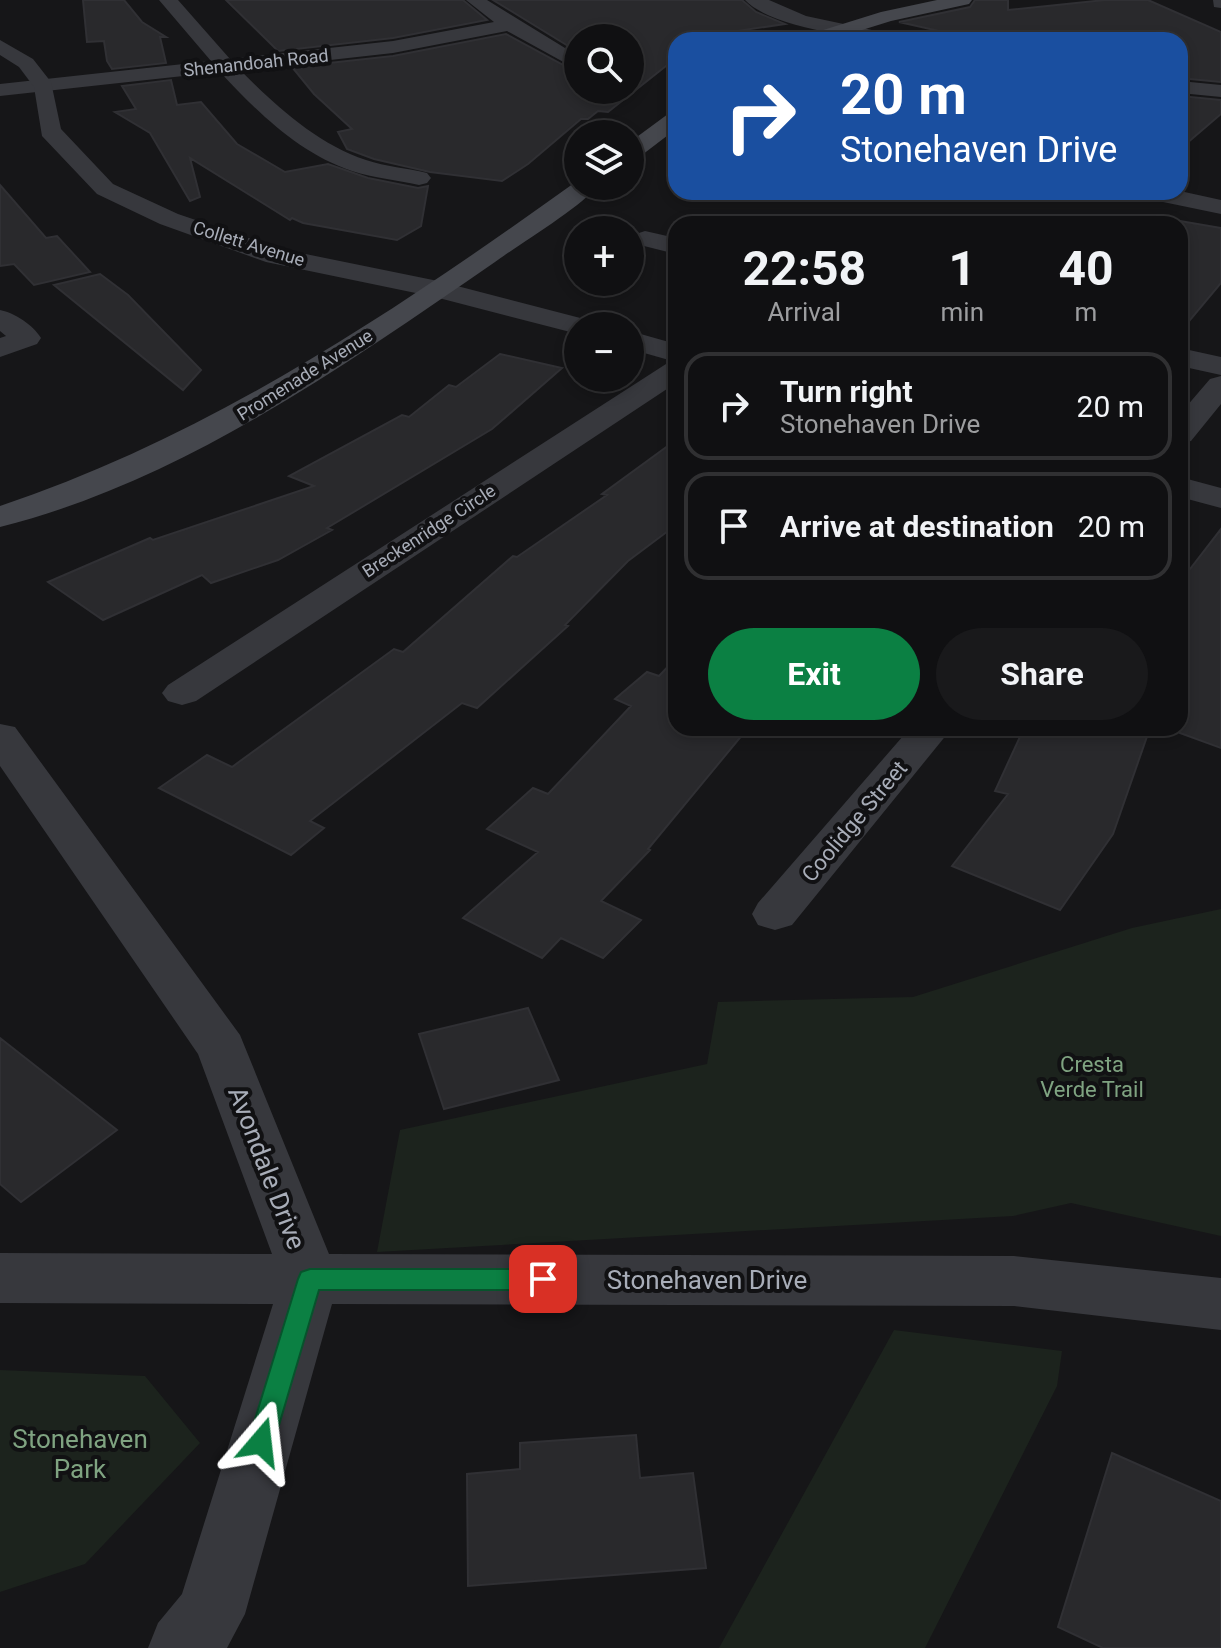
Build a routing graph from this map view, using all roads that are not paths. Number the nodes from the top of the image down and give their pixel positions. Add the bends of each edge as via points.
1 (168, 0) edge
2 (475, 0) edge
3 (754, 0) edge
4 (963, 0) edge
5 (510, 25) junction
6 (839, 29) junction
7 (831, 32) edge
8 (854, 32) edge
9 (0, 46) edge
10 (564, 56) edge
11 (228, 68) junction
12 (44, 86) junction
13 (1188, 88) edge
14 (0, 90) edge
15 (1221, 91) edge
16 (668, 125) edge
17 (644, 143) edge
18 (419, 178) dead end
19 (565, 200) edge
20 (1186, 200) edge
21 (1221, 207) edge
22 (645, 239) dead end
23 (668, 244) edge
24 (438, 289) junction
25 (0, 318) edge
26 (564, 322) edge
27 (644, 344) edge
28 (0, 348) edge
29 (668, 351) edge
30 (1188, 359) edge
31 (1221, 366) edge
32 (668, 375) edge
33 (1221, 385) edge
34 (1188, 424) edge
35 (1188, 489) edge
36 (1221, 498) edge
37 (0, 517) edge
38 (182, 693) dead end
39 (0, 736) edge
40 (925, 736) edge
41 (775, 914) dead end
42 (0, 1278) edge
43 (310, 1279) junction
44 (1221, 1304) edge
45 (183, 1648) edge

1 - 11 street
2 - 5 street
3 - 6 street
4 - 6 main road
5 - 10 street
5 - 11 street, Shenandoah Road via 393,47
6 - 7 main road
6 - 8 street
9 - 12 street via 26,63
11 - 12 street, Shenandoah Road
11 - 18 street via 314,144 354,164
12 - 14 street, Shenandoah Road
12 - 24 street, Collett Avenue via 50,131 105,189 169,219 275,256
13 - 15 street
16 - 17 main road
19 - 24 main road, Promenade Avenue
20 - 21 street
22 - 23 street
24 - 26 street, Collett Avenue
24 - 37 main road, Promenade Avenue via 250,412 86,487
25 - 28 street via 27,338
27 - 29 street
30 - 31 street
32 - 38 street, Breckenridge Circle
33 - 34 street
35 - 36 street
39 - 43 street, Avondale Drive via 222,1048
40 - 41 street, Coolidge Street
42 - 43 street, Stonehaven Drive
43 - 44 street, Stonehaven Drive via 1014,1281
43 - 45 street via 210,1614

